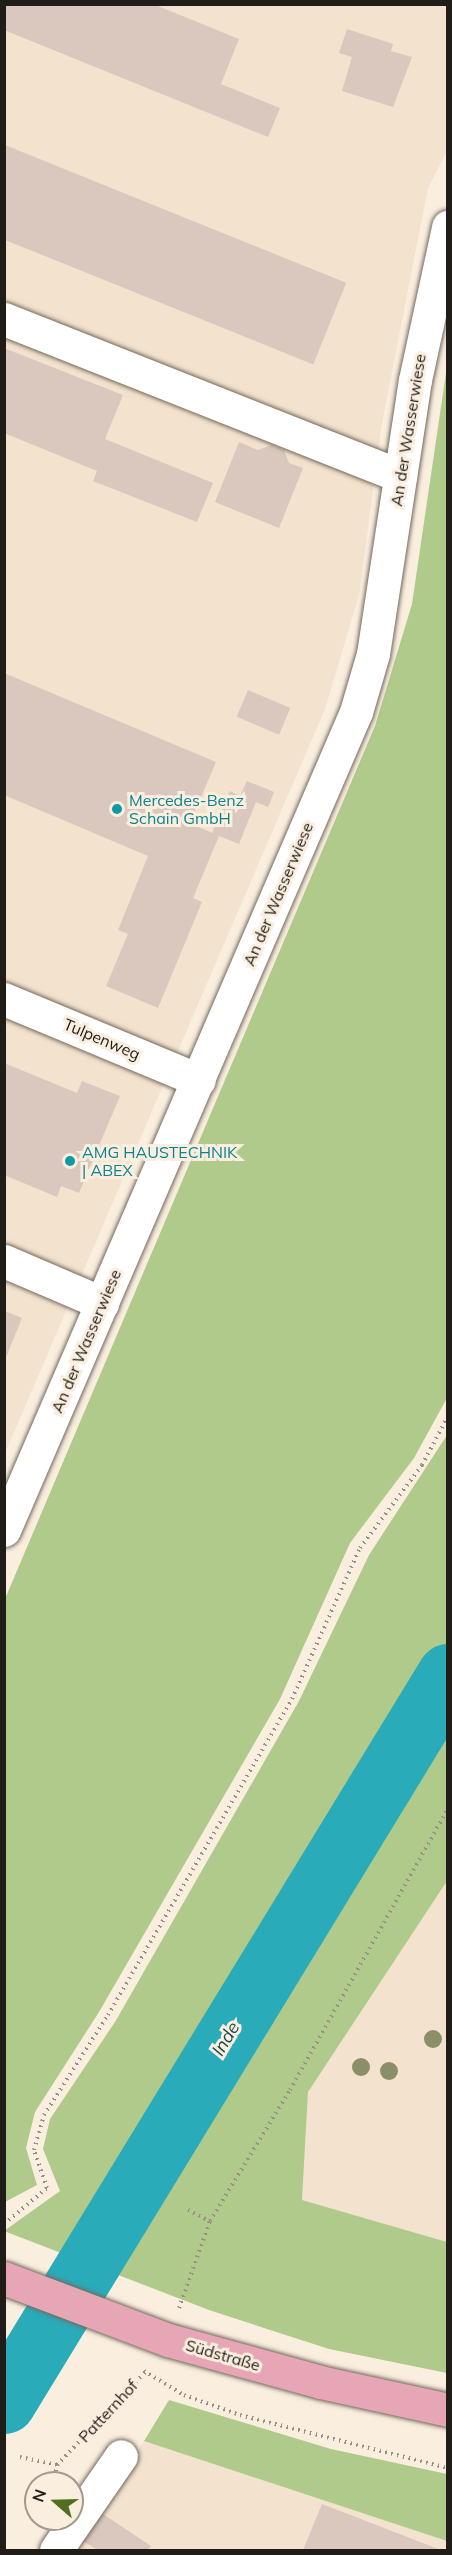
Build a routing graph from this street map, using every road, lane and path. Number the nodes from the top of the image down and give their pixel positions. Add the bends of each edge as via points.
1 (447, 227) edge
2 (4, 319) edge
3 (400, 476) junction
4 (4, 999) edge
5 (199, 1080) junction
6 (4, 1261) edge
7 (102, 1303) junction
8 (447, 1416) edge
9 (4, 1530) edge
10 (447, 1808) edge
11 (188, 2210) dead end
12 (210, 2221) junction
13 (4, 2224) edge
14 (4, 2278) edge
15 (157, 2336) junction
16 (137, 2366) dead end
17 (145, 2371) junction
18 (447, 2410) edge
19 (122, 2456) dead end
20 (20, 2457) dead end
21 (57, 2465) junction
22 (447, 2468) edge
23 (56, 2471) edge
24 (56, 2550) edge

1 - 3 street, An der Wasserwiese
2 - 3 street
3 - 5 street, An der Wasserwiese via 373,654 356,712
4 - 5 street, Tulpenweg
5 - 7 street, An der Wasserwiese
6 - 7 street
7 - 9 street, An der Wasserwiese
8 - 13 path via 422,1465 360,1548 292,1699 108,2015 44,2115 34,2150 47,2188
10 - 12 path, Patternhof via 290,2090
11 - 12 path
12 - 15 path, Patternhof
14 - 15 main road, Südstraße
15 - 17 path, Patternhof
15 - 18 main road, Südstraße via 320,2382
16 - 17 path
17 - 21 path, Patternhof
17 - 22 path via 184,2395 240,2415
19 - 24 street
20 - 21 path
21 - 23 path

